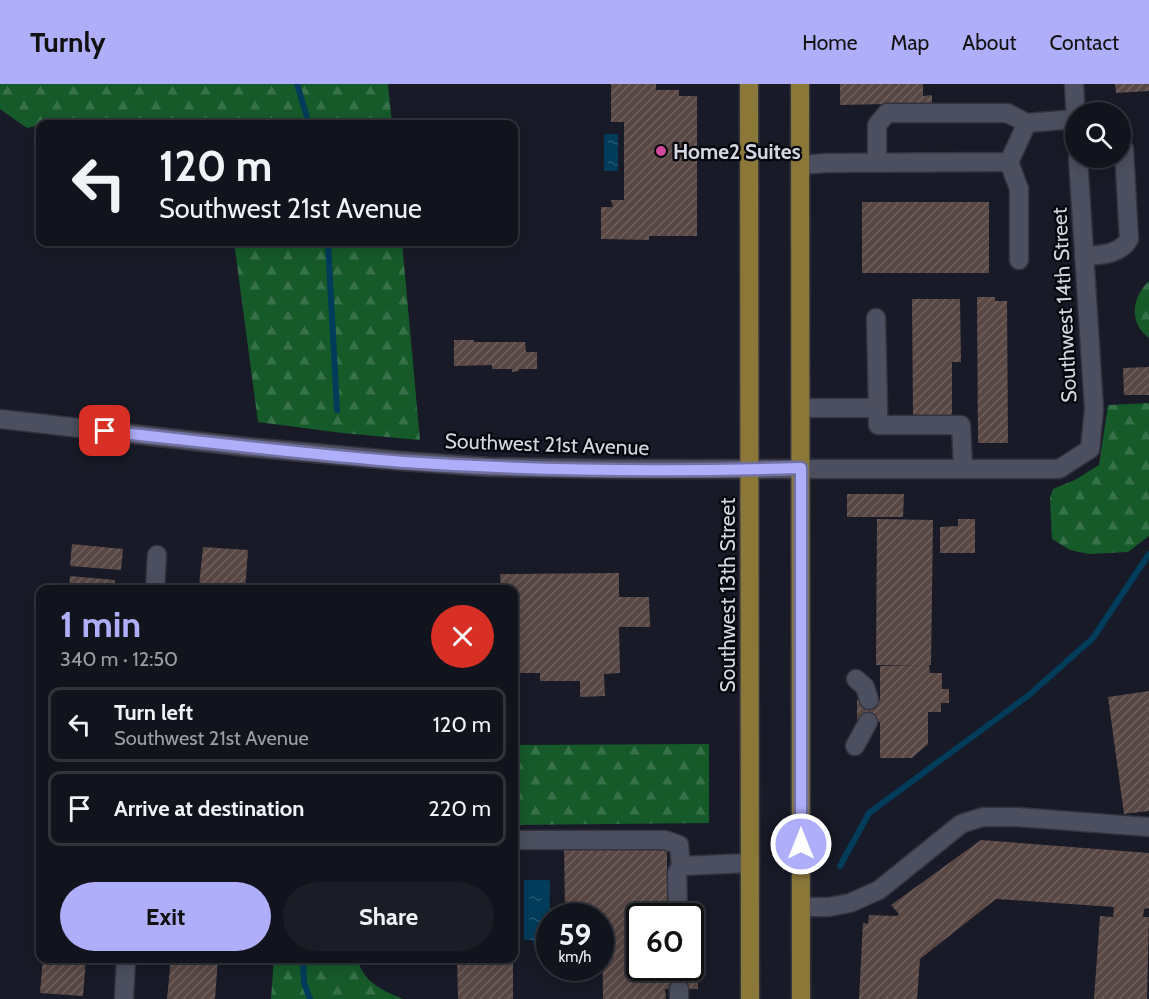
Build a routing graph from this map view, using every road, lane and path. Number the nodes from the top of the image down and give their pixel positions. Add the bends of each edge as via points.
1 (749, 84) edge
2 (800, 84) edge
3 (1074, 84) edge
4 (1075, 102) edge
5 (1065, 120) edge
6 (1027, 123) junction
7 (1009, 162) junction
8 (877, 163) junction
9 (801, 165) junction
10 (1079, 168) edge
11 (1125, 168) edge
12 (1084, 256) junction
13 (1019, 260) dead end
14 (876, 318) dead end
15 (801, 408) junction
16 (878, 408) junction
17 (0, 419) edge
18 (1090, 449) joint
19 (801, 468) junction
20 (963, 468) junction
21 (750, 470) junction
22 (158, 555) dead end
23 (155, 585) edge
24 (856, 679) dead end
25 (869, 700) dead end
26 (868, 722) dead end
27 (855, 746) dead end
28 (1149, 827) edge
29 (518, 840) edge
30 (750, 863) junction
31 (681, 866) junction
32 (678, 903) edge
33 (801, 907) junction
34 (126, 963) edge
35 (124, 999) edge
36 (750, 999) edge
37 (801, 999) edge

1 - 21 main road, Southwest 13th Street
2 - 9 main road
3 - 4 street
5 - 6 street
6 - 7 street
6 - 8 street via 1008,113 887,113 877,125
7 - 8 street
7 - 13 street via 1018,189
8 - 9 street
9 - 15 main road
10 - 12 street, Southwest 14th Street
11 - 12 street via 1129,238 1110,254
12 - 18 street, Southwest 14th Street via 1094,409
14 - 16 street
15 - 16 street
15 - 19 main road
16 - 20 street via 878,424 962,425
17 - 21 street, Southwest 21st Avenue via 489,467
18 - 20 street, Southwest 21st Avenue via 1059,469
19 - 20 street, Southwest 21st Avenue
19 - 21 street, Southwest 21st Avenue
19 - 33 main road
21 - 30 main road, Southwest 13th Street
22 - 23 street
24 - 25 street via 865,687
26 - 27 street
28 - 33 street via 983,818 961,824 879,890 850,903
29 - 31 street via 665,840 679,844
30 - 31 street
30 - 36 main road, Southwest 13th Street
31 - 32 street via 677,873
33 - 37 main road
34 - 35 street

